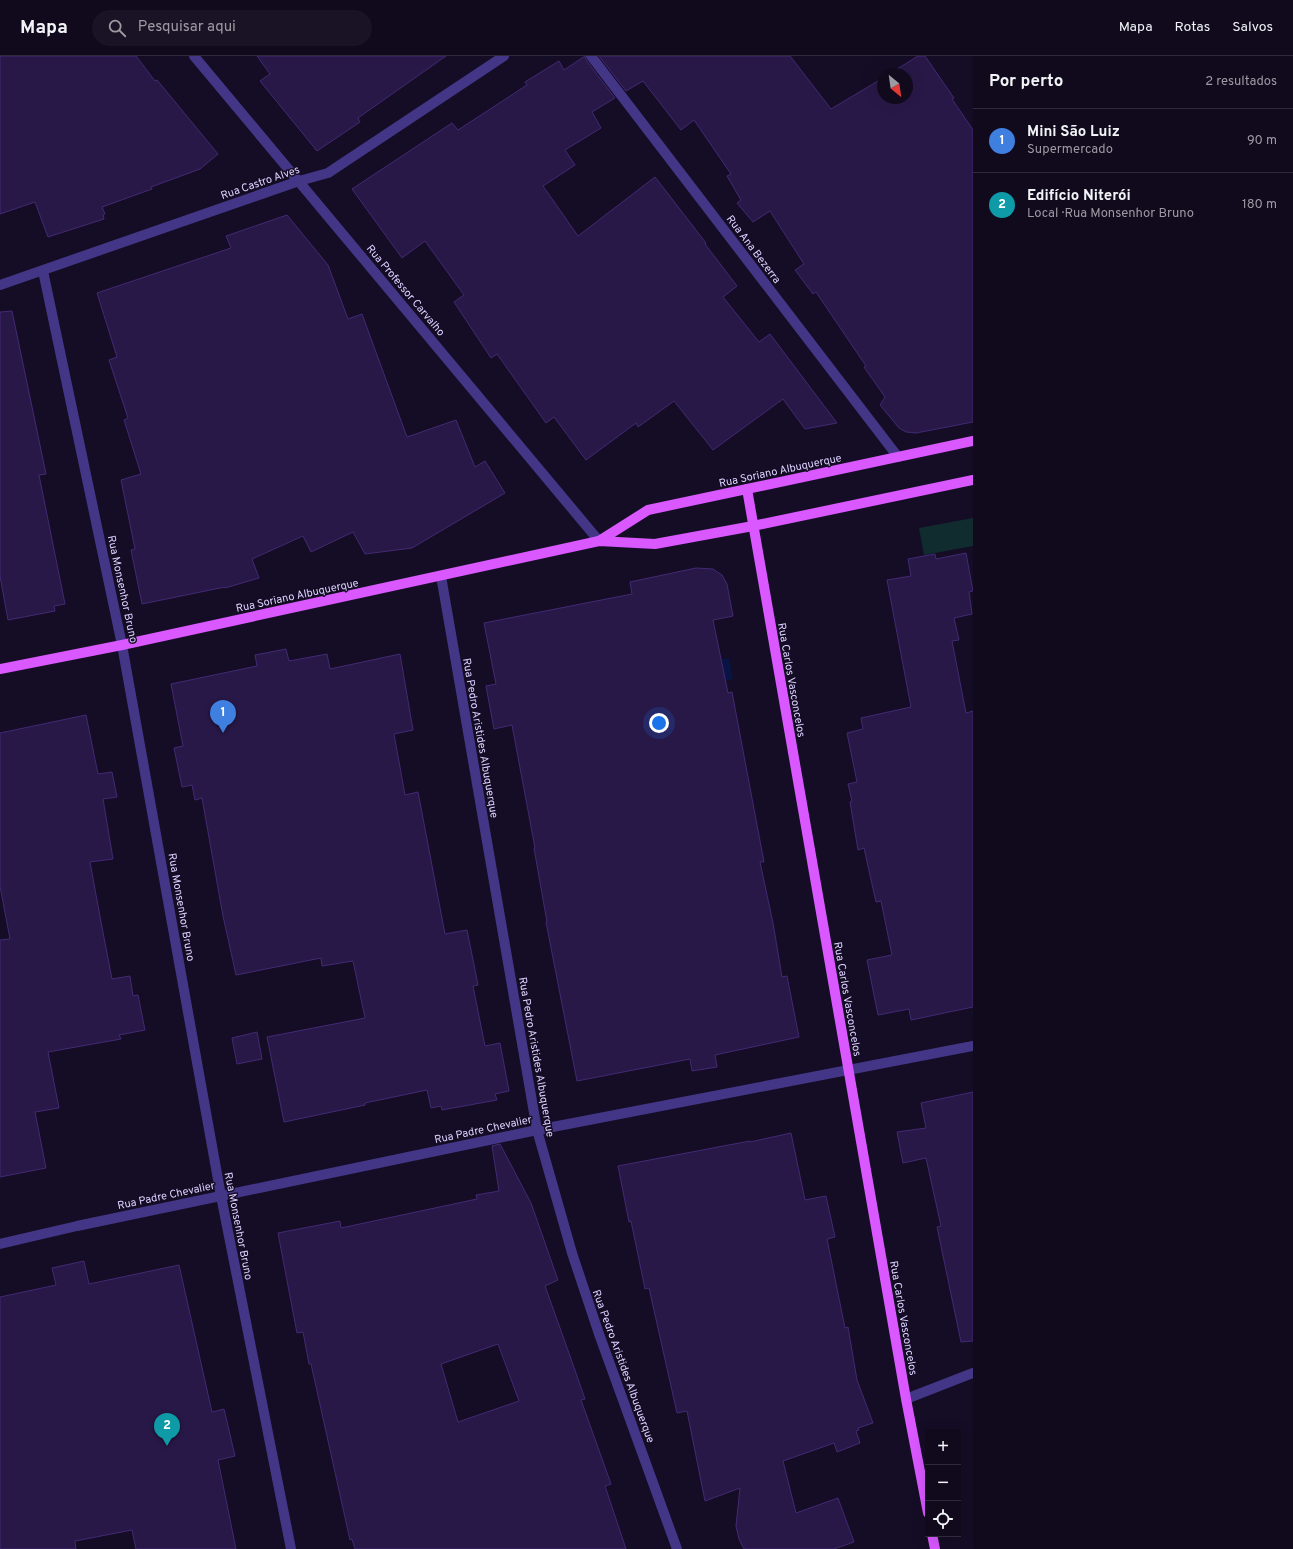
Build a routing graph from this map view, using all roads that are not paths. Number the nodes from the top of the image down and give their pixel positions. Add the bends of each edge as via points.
1 (194, 56) edge
2 (504, 56) edge
3 (591, 56) edge
4 (299, 181) junction
5 (43, 271) junction
6 (0, 285) edge
7 (973, 441) edge
8 (898, 457) junction
9 (973, 480) edge
10 (747, 489) junction
11 (753, 526) junction
12 (599, 541) junction
13 (441, 576) junction
14 (122, 645) junction
15 (0, 669) edge
16 (973, 1046) edge
17 (849, 1071) junction
18 (537, 1130) junction
19 (221, 1196) junction
20 (0, 1244) edge
21 (973, 1373) edge
22 (906, 1398) junction
23 (926, 1501) edge
24 (933, 1537) edge
25 (291, 1549) edge
26 (677, 1549) edge
27 (935, 1549) edge

1 - 4 street, Rua Professor Carvalho
2 - 4 street, Rua Castro Alves via 328,173
3 - 8 street, Rua Ana Bezerra
4 - 5 street, Rua Castro Alves
4 - 12 street, Rua Professor Carvalho
5 - 6 street, Rua Castro Alves
5 - 14 street, Rua Monsenhor Bruno
7 - 8 main road, Rua Soriano Albuquerque
8 - 10 main road, Rua Soriano Albuquerque
9 - 11 main road, Rua Soriano Albuquerque
10 - 11 main road, Rua Carlos Vasconcelos
10 - 12 main road, Rua Soriano Albuquerque via 648,510
11 - 12 main road, Rua Soriano Albuquerque via 655,544
11 - 17 main road, Rua Carlos Vasconcelos
12 - 13 main road, Rua Soriano Albuquerque
13 - 14 main road, Rua Soriano Albuquerque
13 - 18 street, Rua Pedro Aristides Albuquerque
14 - 15 main road, Rua Soriano Albuquerque
14 - 19 street, Rua Monsenhor Bruno
16 - 17 street, Rua Padre Chevalier
17 - 18 street, Rua Padre Chevalier
17 - 22 main road, Rua Carlos Vasconcelos
18 - 19 street, Rua Padre Chevalier
18 - 26 street, Rua Pedro Aristides Albuquerque via 572,1253 599,1334
19 - 20 street, Rua Padre Chevalier
19 - 25 street, Rua Monsenhor Bruno
21 - 22 street
22 - 23 main road, Rua Carlos Vasconcelos
24 - 27 main road

